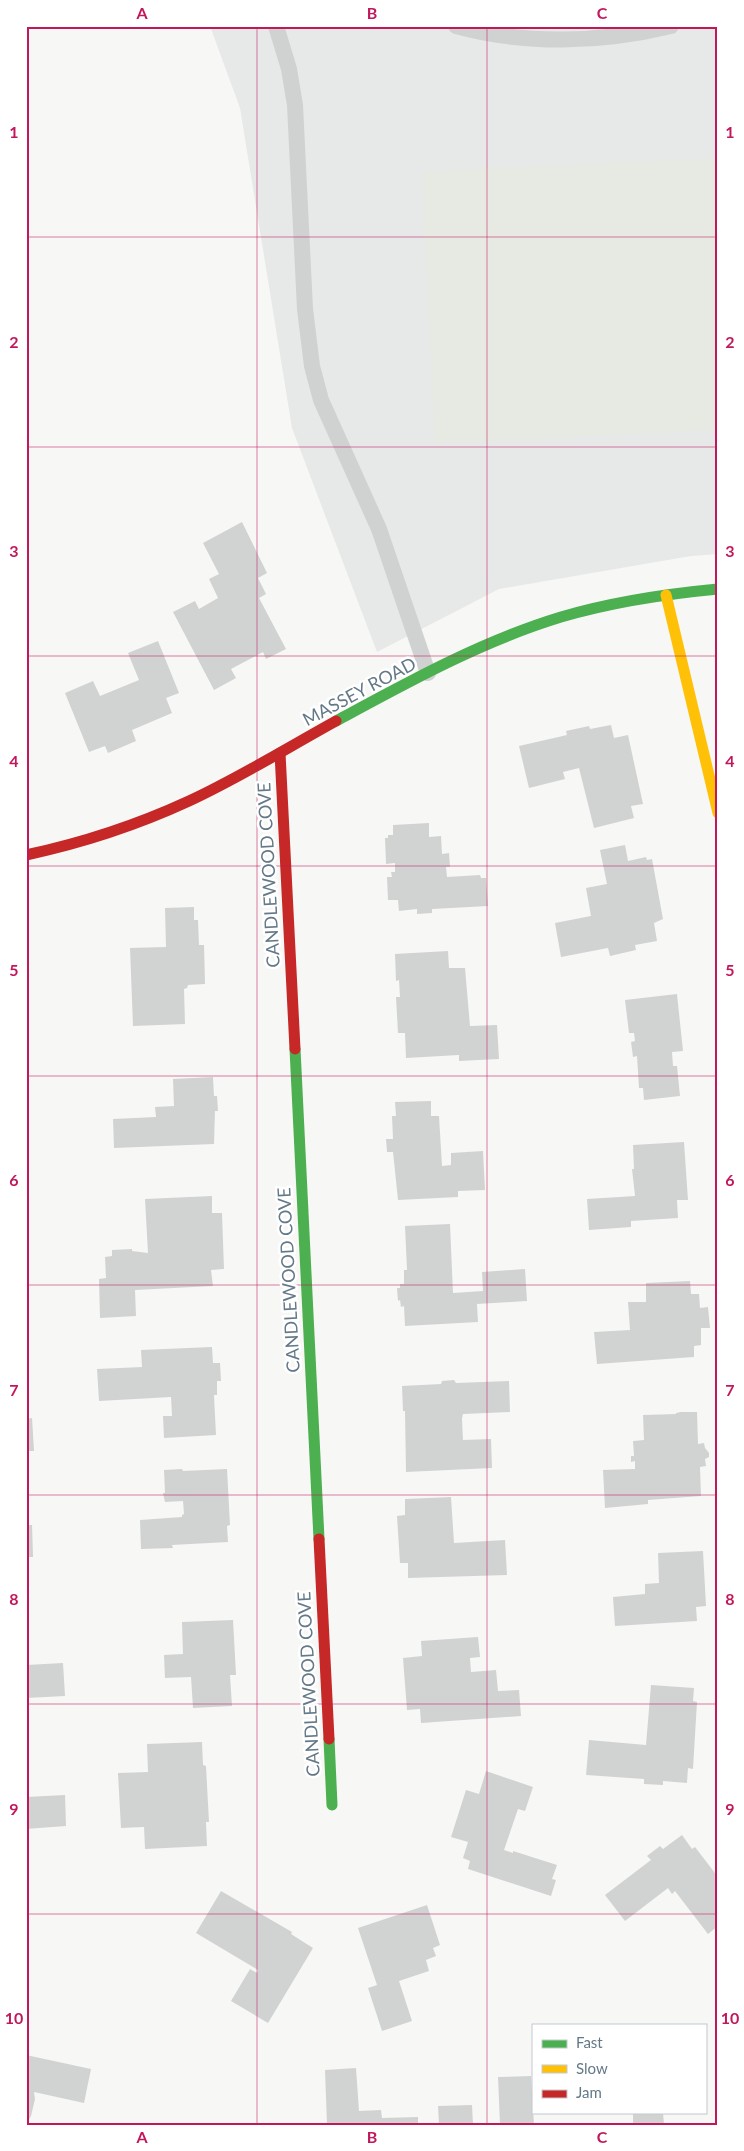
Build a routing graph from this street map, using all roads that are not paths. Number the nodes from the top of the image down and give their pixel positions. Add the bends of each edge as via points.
1 (276, 26) edge
2 (456, 26) edge
3 (671, 26) edge
4 (494, 30) edge
5 (718, 589) edge
6 (666, 595) junction
7 (428, 673) junction
8 (280, 753) junction
9 (718, 813) edge
10 (26, 855) edge
11 (332, 1805) dead end

1 - 7 lane via 289,69 295,105 305,309 312,366 321,400 379,529
2 - 4 lane
3 - 4 lane via 623,36 585,39 525,38
5 - 6 street, MASSEY ROAD
6 - 7 street, MASSEY ROAD via 592,608 538,624
6 - 9 street
7 - 8 street, MASSEY ROAD
8 - 10 street, MASSEY ROAD via 187,802 66,846
8 - 11 street, CANDLEWOOD COVE

